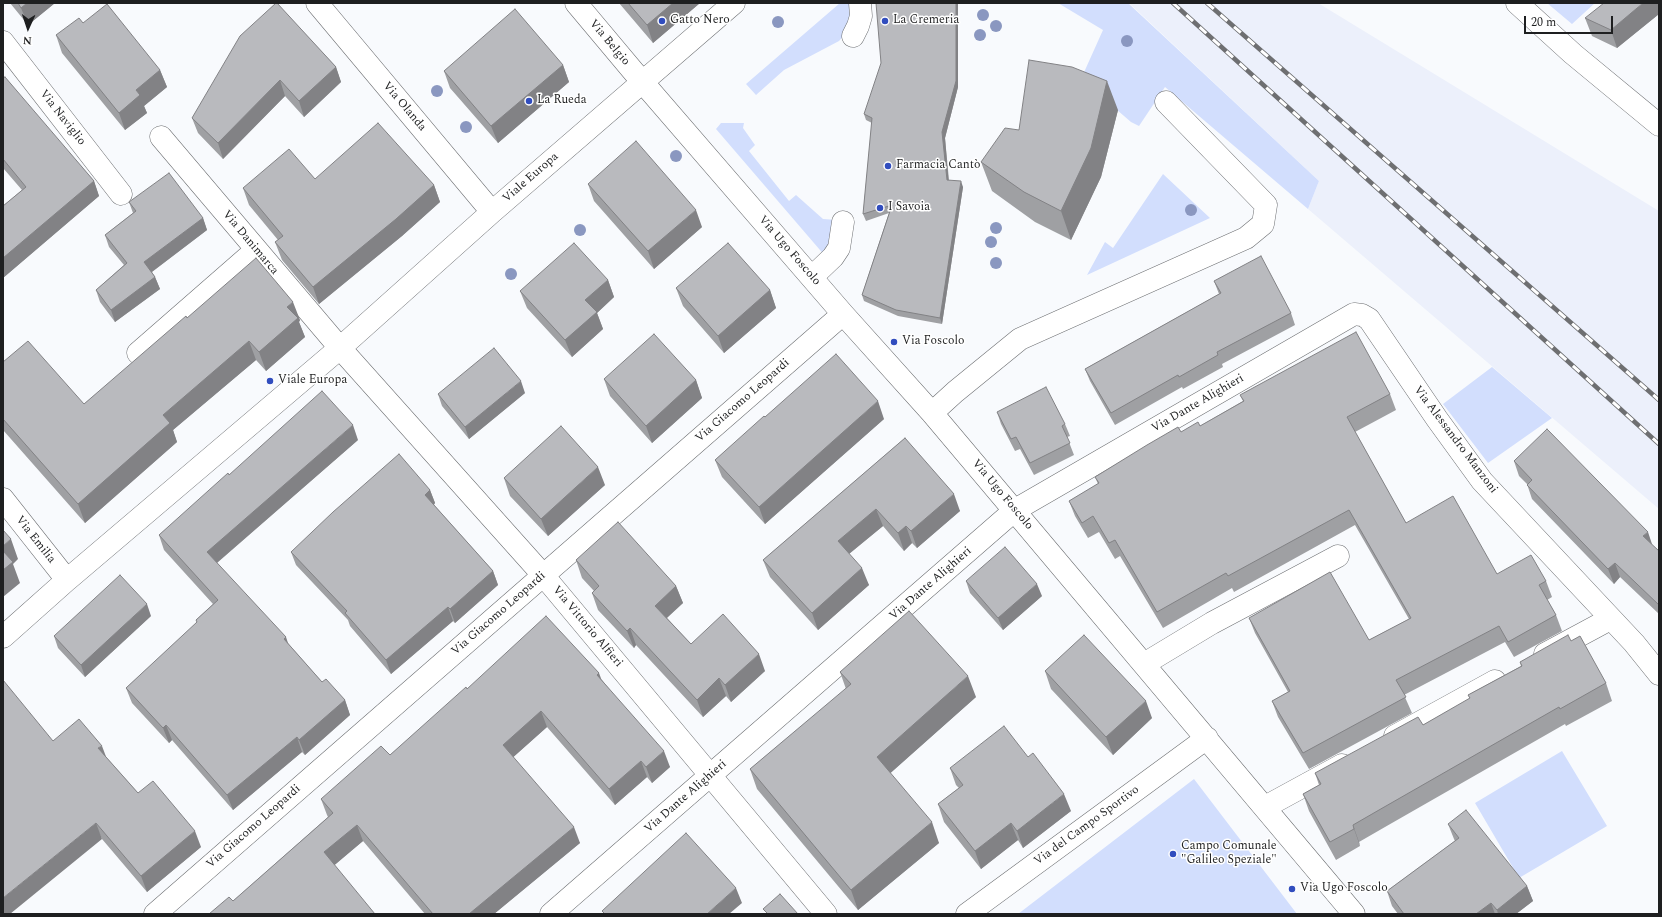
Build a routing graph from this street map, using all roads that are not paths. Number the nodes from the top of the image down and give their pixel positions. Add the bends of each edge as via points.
1 (317, 3) edge
2 (576, 3) edge
3 (734, 3) edge
4 (860, 3) edge
5 (1517, 3) edge
6 (853, 36) dead end
7 (3, 42) edge
8 (643, 82) junction
9 (1166, 102) dead end
10 (1659, 125) edge
11 (161, 137) dead end
12 (120, 194) dead end
13 (492, 212) junction
14 (843, 222) dead end
15 (256, 250) junction
16 (812, 277) junction
17 (843, 314) junction
18 (1354, 314) joint
19 (340, 348) junction
20 (138, 353) dead end
21 (932, 413) junction
22 (3, 499) edge
23 (1015, 510) junction
24 (1338, 556) dead end
25 (543, 575) junction
26 (67, 580) junction
27 (1610, 618) junction
28 (3, 637) edge
29 (1144, 664) junction
30 (1659, 674) edge
31 (1207, 738) junction
32 (711, 775) junction
33 (1265, 807) junction
34 (154, 914) edge
35 (550, 914) edge
36 (826, 914) edge
37 (967, 914) edge
38 (1354, 914) edge

1 - 13 street, Via Olanda
2 - 8 street, Via Belgio
3 - 8 street, Viale Europa
4 - 6 street via 861,16
5 - 10 street via 1572,54
7 - 12 street, Via Naviglio
8 - 13 street, Viale Europa
8 - 16 street, Via Ugo Foscolo
9 - 21 street via 1266,205 1263,224 1246,238 1020,339
11 - 15 street, Via Danimarca
13 - 19 street, Viale Europa
14 - 16 street via 839,248
15 - 19 street, Via Danimarca
15 - 20 street
16 - 17 street, Via Ugo Foscolo
17 - 21 street, Via Ugo Foscolo
17 - 25 street, Via Giacomo Leopardi
18 - 23 street, Via Dante Alighieri
18 - 27 street, Via Alessandro Manzoni via 1369,319 1482,481
19 - 25 street, Via Vittorio Alfieri
19 - 26 street, Viale Europa
21 - 23 street, Via Ugo Foscolo
22 - 26 street, Via Emilia
23 - 29 street, Via Ugo Foscolo
23 - 32 street, Via Dante Alighieri
24 - 29 street via 1212,623
25 - 32 street, Via Vittorio Alfieri
25 - 34 street, Via Giacomo Leopardi
26 - 28 street, Viale Europa
27 - 30 street, Via Alessandro Manzoni
27 - 33 street
29 - 31 street, Via Ugo Foscolo
31 - 33 street, Via Ugo Foscolo
31 - 37 street, Via del Campo Sportivo
32 - 35 street, Via Dante Alighieri
32 - 36 street, Via Vittorio Alfieri
33 - 38 street, Via Ugo Foscolo

